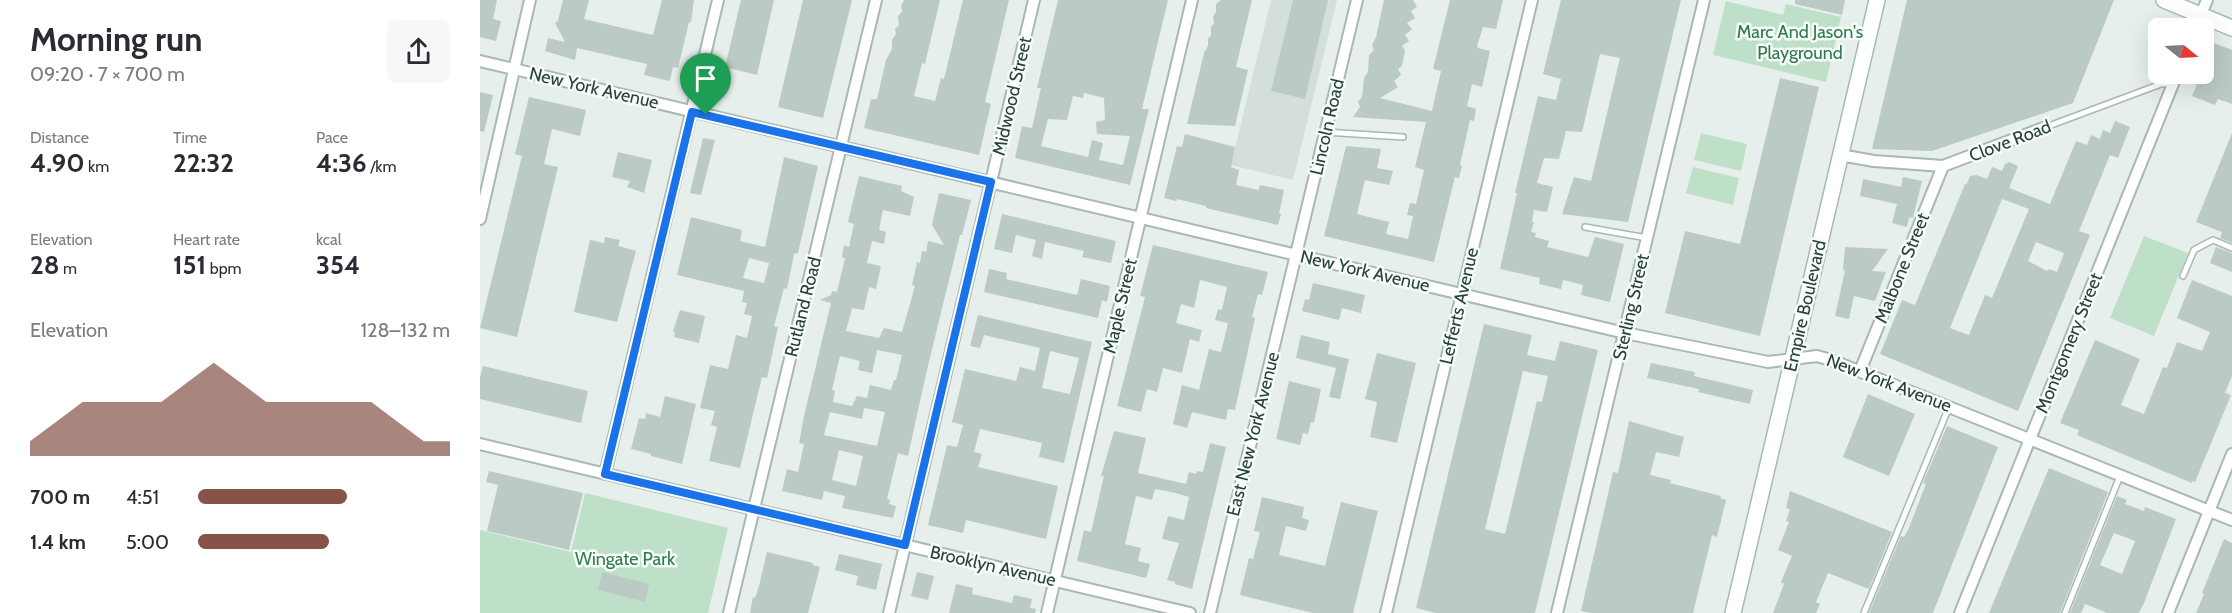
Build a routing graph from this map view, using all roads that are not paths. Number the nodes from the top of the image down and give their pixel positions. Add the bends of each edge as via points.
1 (530, 0) edge
2 (718, 0) edge
3 (876, 0) edge
4 (1034, 0) edge
5 (1192, 0) edge
6 (1357, 0) edge
7 (1532, 0) edge
8 (1704, 0) edge
9 (1877, 0) edge
10 (2164, 0) edge
11 (2207, 0) edge
12 (2192, 18) edge
13 (2200, 18) edge
14 (2214, 25) edge
15 (2232, 28) edge
16 (480, 61) edge
17 (514, 69) junction
18 (2162, 84) edge
19 (2173, 84) edge
20 (692, 112) junction
21 (2046, 127) joint
22 (1325, 132) junction
23 (1403, 137) dead end
24 (842, 147) junction
25 (1840, 155) junction
26 (1943, 166) junction
27 (991, 182) junction
28 (1141, 218) junction
29 (480, 219) edge
30 (1585, 227) dead end
31 (1647, 238) junction
32 (2232, 248) edge
33 (1296, 255) junction
34 (2183, 276) dead end
35 (1462, 294) junction
36 (1625, 333) junction
37 (1792, 358) junction
38 (1860, 371) junction
39 (1950, 406) junction
40 (2031, 438) junction
41 (480, 444) edge
42 (2232, 454) edge
43 (605, 474) junction
44 (2121, 475) junction
45 (754, 509) junction
46 (2209, 511) junction
47 (2232, 520) edge
48 (905, 545) junction
49 (1055, 581) junction
50 (729, 613) edge
51 (889, 613) edge
52 (1047, 613) edge
53 (1190, 613) edge
54 (1210, 613) edge
55 (1386, 613) edge
56 (1557, 613) edge
57 (1732, 613) edge
58 (1864, 613) edge
59 (1960, 613) edge
60 (2065, 613) edge
61 (2168, 613) edge

1 - 17 street
2 - 20 street
3 - 24 street, Rutland Road
4 - 27 street, Midwood Street
5 - 28 street, Maple Street
6 - 22 street, Lincoln Road
7 - 35 street, Lefferts Avenue
8 - 31 street, Sterling Street
9 - 25 main road, Empire Boulevard
10 - 12 main road
11 - 13 street
14 - 15 main road
16 - 17 street, New York Avenue
17 - 20 street, New York Avenue
17 - 29 street
18 - 21 lane, Clove Road
19 - 40 street, Montgomery Street
20 - 24 street, New York Avenue
20 - 43 street
21 - 26 street, Clove Road
22 - 23 lane
22 - 33 street, Lincoln Road
24 - 27 street, New York Avenue
24 - 45 street, Rutland Road
25 - 26 street, Clove Road
25 - 37 main road, Empire Boulevard
26 - 38 street, Malbone Street
27 - 28 street, New York Avenue
27 - 48 street, Midwood Street
28 - 33 street, New York Avenue
28 - 49 street, Maple Street
30 - 31 lane
31 - 36 street, Sterling Street
32 - 34 lane via 2213,240 2194,250
33 - 35 street, New York Avenue
33 - 54 street, East New York Avenue
35 - 36 street, New York Avenue
35 - 55 street, Lefferts Avenue
36 - 37 street, New York Avenue via 1768,362
36 - 56 street, Sterling Street
37 - 38 street, New York Avenue via 1817,356
37 - 57 main road, Empire Boulevard
38 - 39 street, New York Avenue
39 - 40 street, New York Avenue
39 - 58 lane
40 - 44 street, New York Avenue
40 - 59 street, Montgomery Street
41 - 43 street, Brooklyn Avenue
42 - 46 street
43 - 45 street, Brooklyn Avenue
44 - 46 street, New York Avenue
44 - 60 lane
45 - 48 street, Brooklyn Avenue
45 - 50 street, Rutland Road
46 - 47 street, New York Avenue
46 - 61 street
48 - 49 street, Brooklyn Avenue
48 - 51 street, Midwood Street
49 - 52 street, Maple Street
49 - 53 street, Brooklyn Avenue

